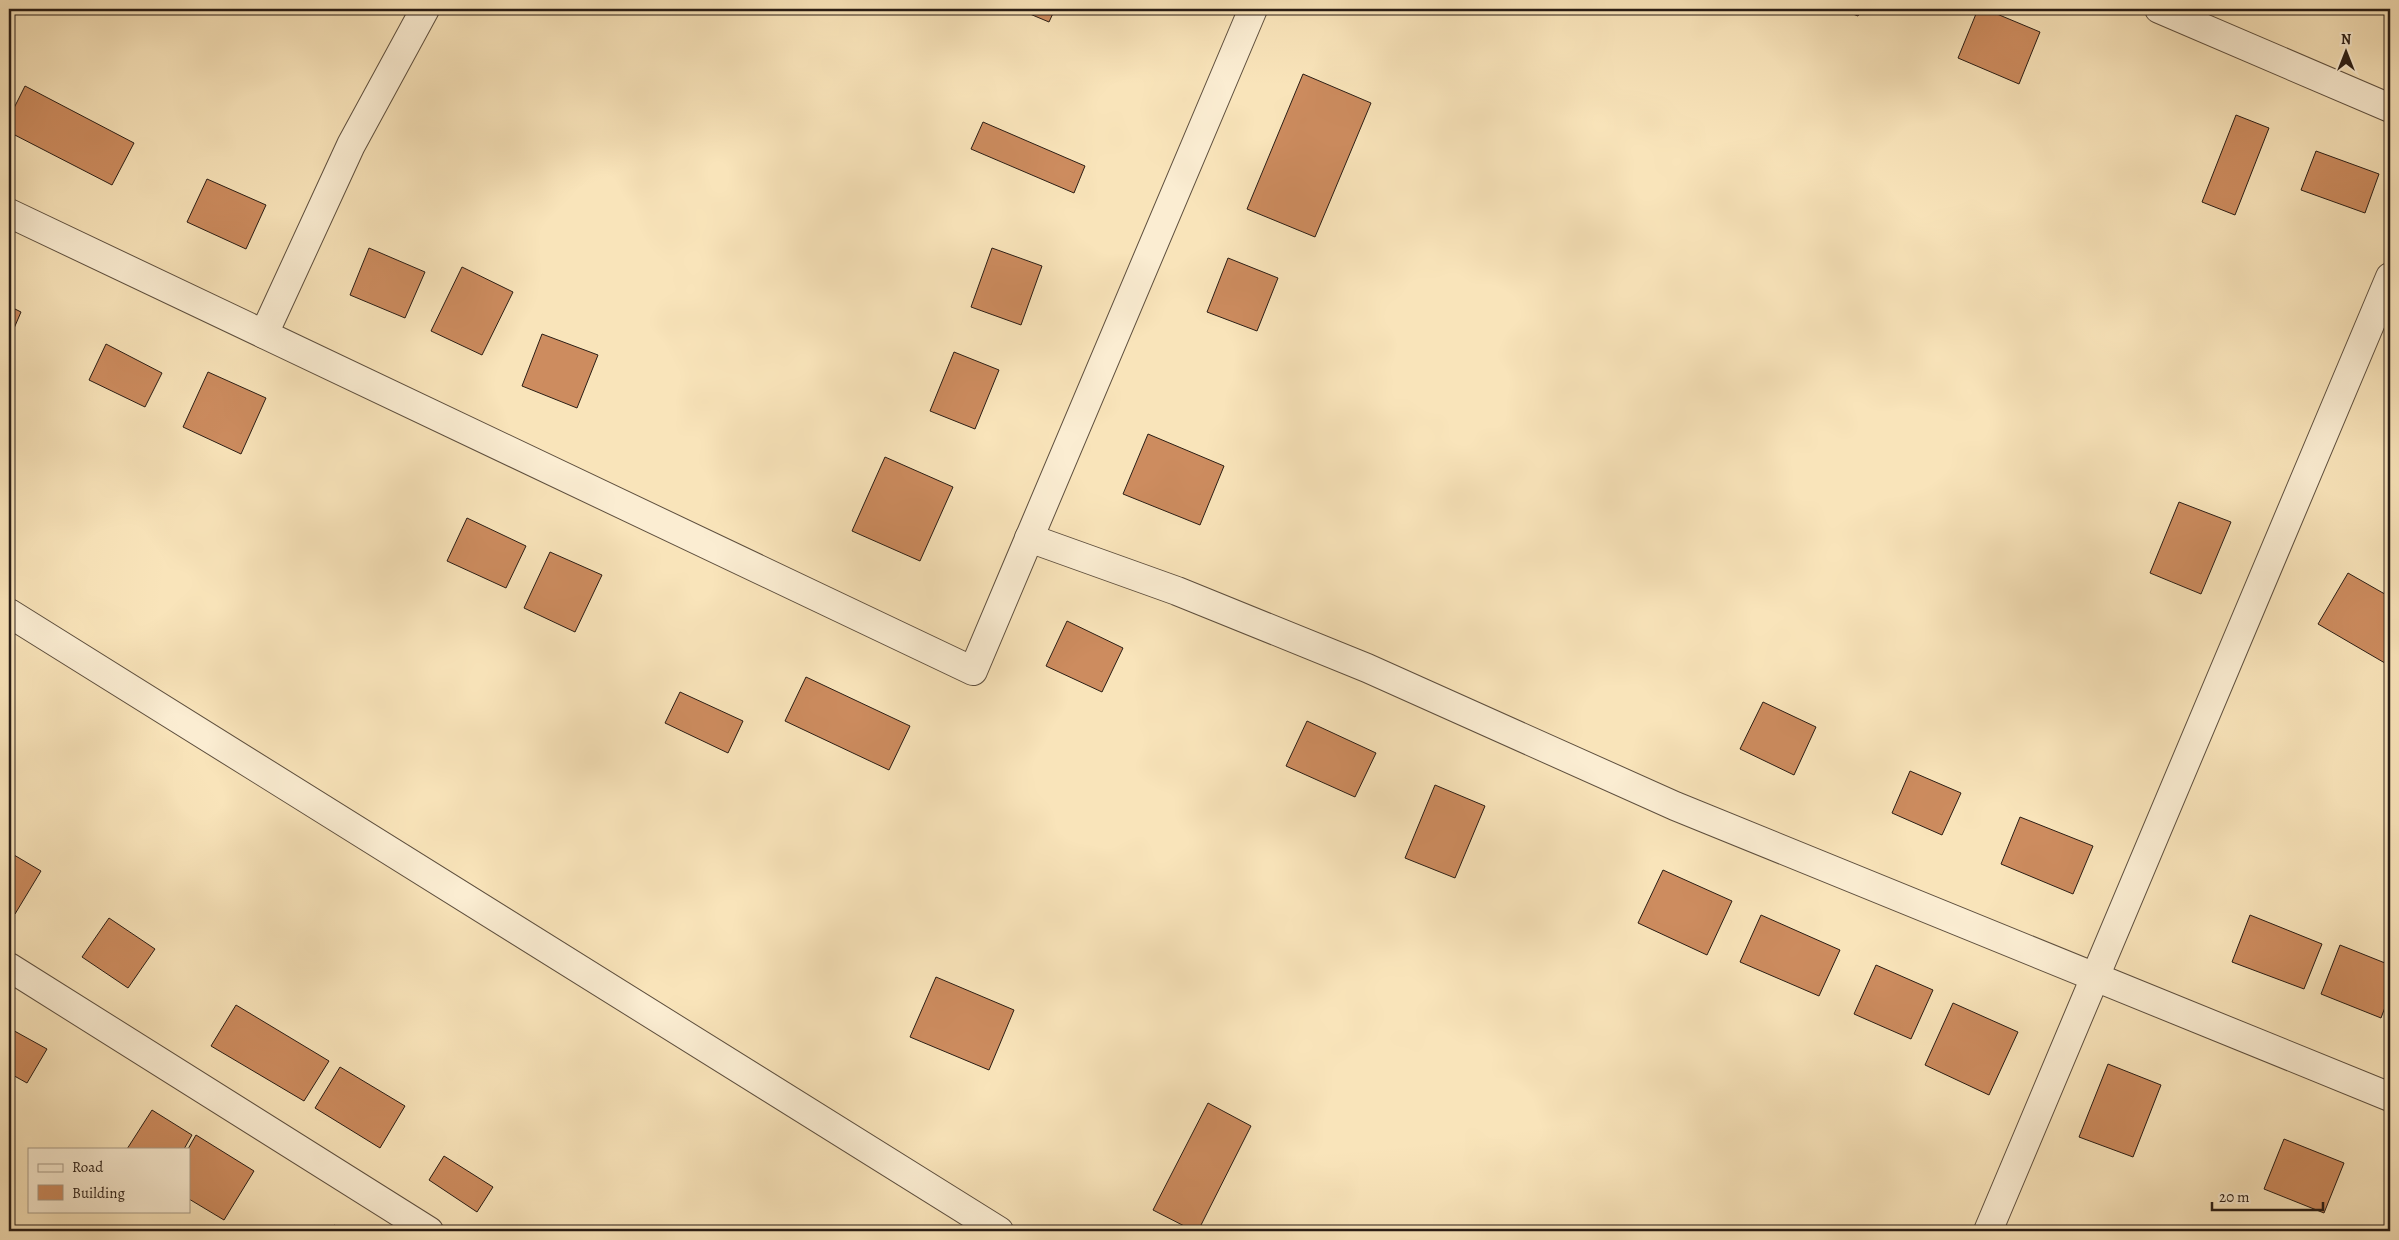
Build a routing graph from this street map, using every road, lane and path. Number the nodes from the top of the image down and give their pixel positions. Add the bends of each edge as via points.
1 (425, 9) edge
2 (1253, 9) edge
3 (2159, 9) edge
4 (2390, 108) edge
5 (9, 213) edge
6 (2390, 277) edge
7 (264, 334) junction
8 (1029, 538) junction
9 (9, 613) edge
10 (9, 967) edge
11 (2095, 978) junction
12 (2390, 1098) edge
13 (429, 1231) edge
14 (999, 1231) edge
15 (1988, 1231) edge

1 - 7 street via 351,145
2 - 8 street
3 - 4 street
5 - 7 street
6 - 11 street
7 - 8 street via 973,671
8 - 11 street via 1177,591 1367,668 1675,806
9 - 14 street
10 - 13 street
11 - 12 street
11 - 15 street

